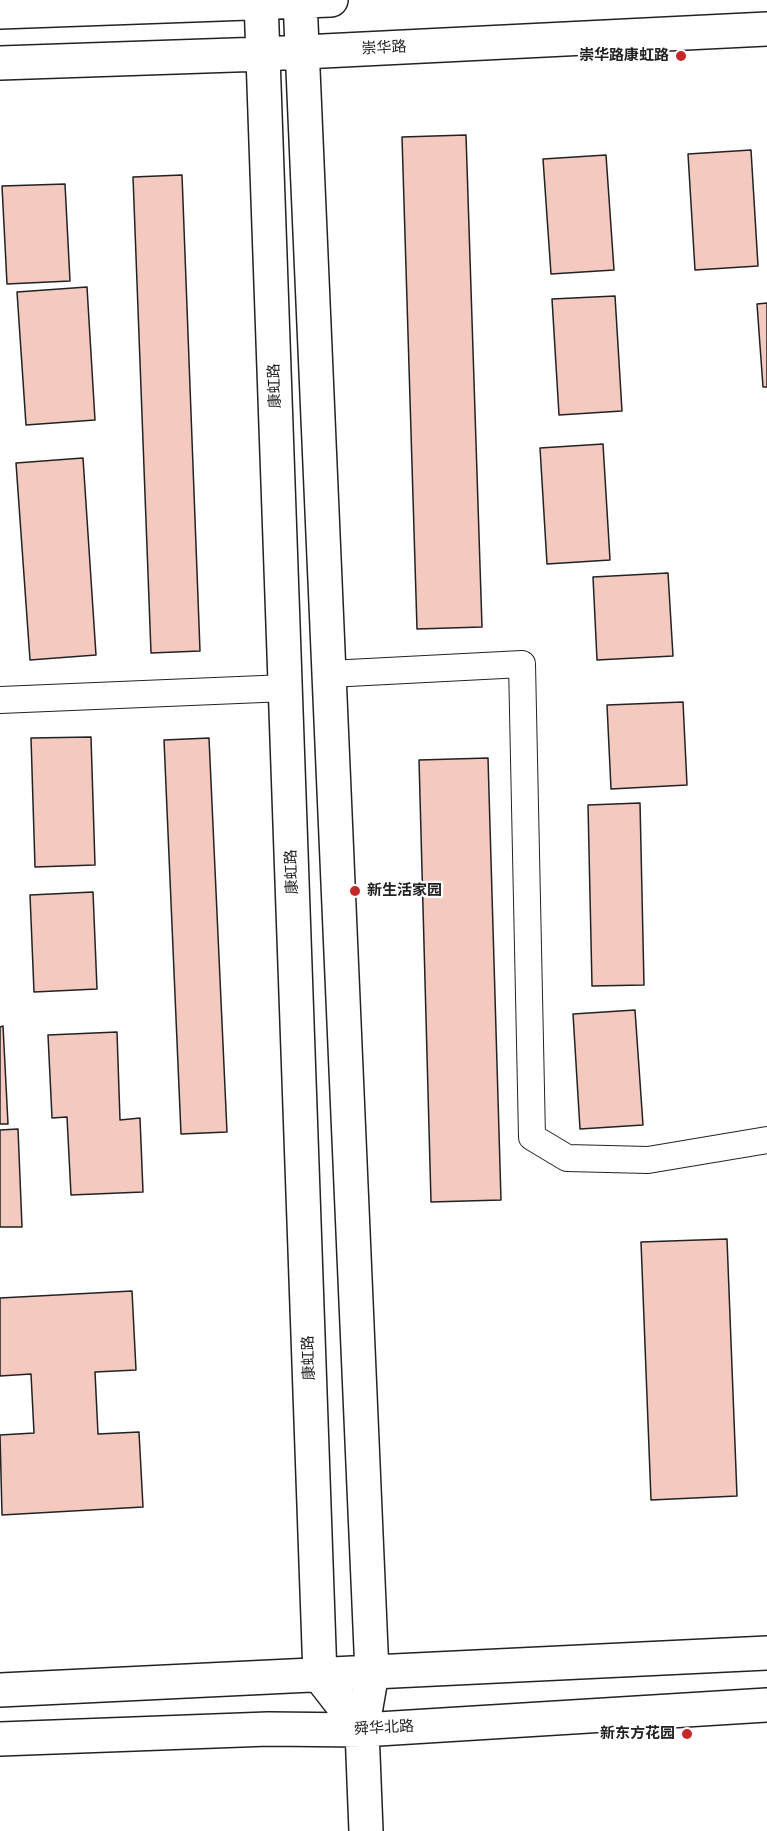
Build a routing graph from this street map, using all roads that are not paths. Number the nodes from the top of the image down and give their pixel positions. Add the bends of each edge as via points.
1 (310, 0) edge
2 (261, 2) edge
3 (0, 12) edge
4 (767, 29) edge
5 (302, 52) junction
6 (263, 54) junction
7 (0, 63) edge
8 (329, 674) junction
9 (286, 688) junction
10 (0, 700) edge
11 (767, 1140) edge
12 (767, 1653) edge
13 (372, 1673) junction
14 (320, 1676) junction
15 (0, 1690) edge
16 (767, 1705) edge
17 (362, 1730) junction
18 (0, 1739) edge
19 (366, 1831) edge

1 - 2 main road
1 - 5 main road
2 - 3 main road
2 - 6 main road, 康虹路
4 - 5 main road, 崇华路
5 - 6 main road, 崇华路
5 - 8 main road
6 - 7 main road, 崇华路
6 - 9 main road, 康虹路
8 - 11 street via 522,664 532,1137 567,1158 648,1160
8 - 13 main road
9 - 10 street
9 - 14 main road, 康虹路
12 - 13 main road
13 - 14 main road
13 - 17 main road
14 - 15 main road
14 - 17 main road
16 - 17 main road, 舜华北路
17 - 18 main road, 舜华北路 via 267,1729
17 - 19 main road

